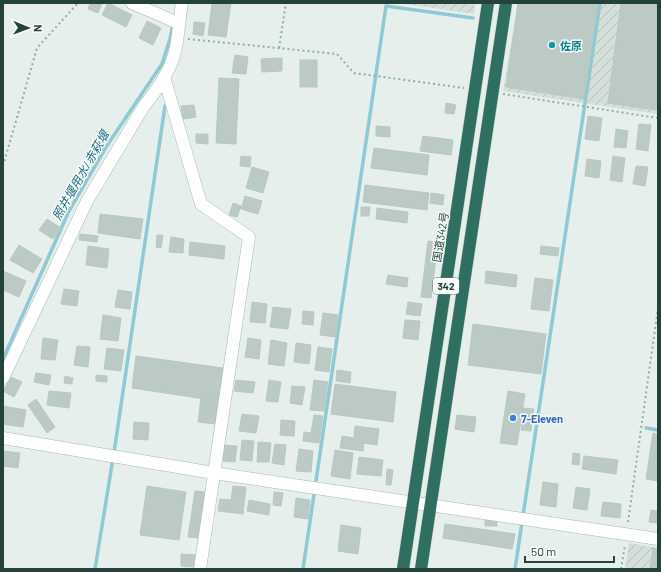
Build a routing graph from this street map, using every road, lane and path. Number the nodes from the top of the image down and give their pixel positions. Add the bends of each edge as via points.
1 (78, 3) edge
2 (132, 3) edge
3 (182, 3) edge
4 (286, 3) edge
5 (488, 3) edge
6 (506, 3) edge
7 (178, 23) junction
8 (177, 38) junction
9 (279, 48) junction
10 (164, 77) junction
11 (475, 90) junction
12 (492, 93) junction
13 (658, 118) edge
14 (3, 166) edge
15 (658, 308) edge
16 (657, 326) edge
17 (3, 378) edge
18 (3, 438) edge
19 (214, 473) junction
20 (413, 502) junction
21 (431, 504) junction
22 (627, 534) junction
23 (658, 539) edge
24 (200, 569) edge
25 (403, 569) edge
26 (421, 569) edge
27 (621, 569) edge

1 - 14 path via 37,48
2 - 7 street
3 - 7 street
4 - 9 path
5 - 11 highway, 国道342号 / 342
6 - 12 highway, 342
7 - 8 street
8 - 9 path
8 - 10 street via 169,69
9 - 11 path via 337,54 354,73
10 - 17 street via 87,201
10 - 19 street via 201,204 249,237
11 - 20 highway, 国道342号 / 342
12 - 13 path
12 - 21 highway, 342
15 - 16 path
16 - 22 path
18 - 19 street
19 - 20 street
19 - 24 street
20 - 21 street
20 - 25 highway, 国道342号 / 342
21 - 22 street
21 - 26 highway, 342
22 - 23 street
22 - 27 path

